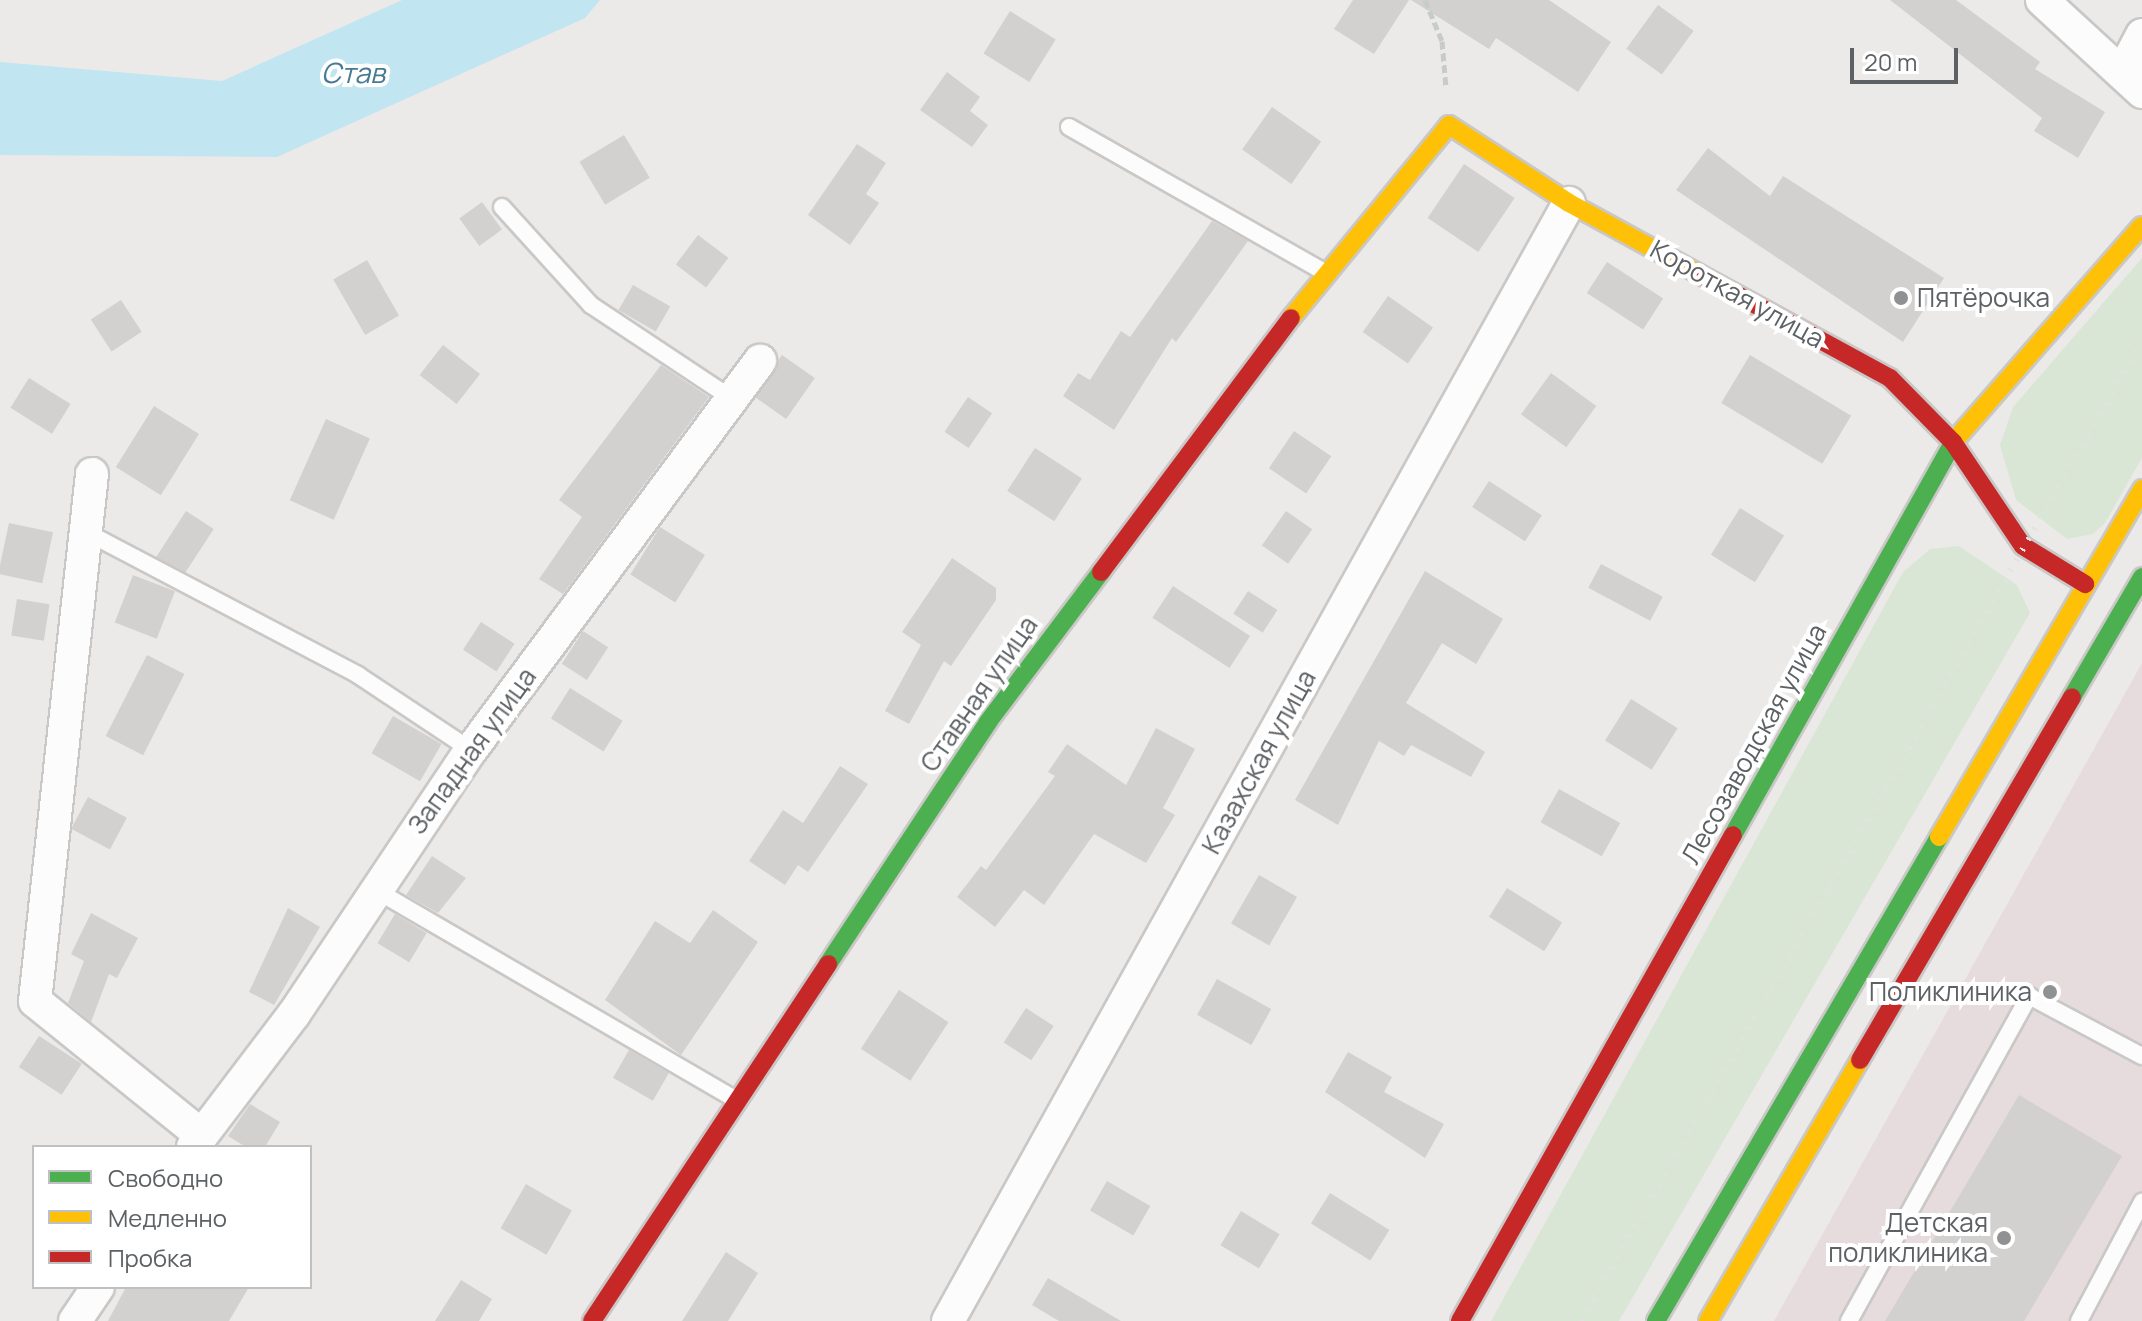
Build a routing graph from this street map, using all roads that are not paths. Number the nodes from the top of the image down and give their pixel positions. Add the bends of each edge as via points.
1 (2042, 0) edge
2 (2142, 35) edge
3 (2132, 83) edge
4 (1449, 125) joint
5 (1069, 127) dead end
6 (1569, 203) junction
7 (502, 207) dead end
8 (2142, 226) edge
9 (1325, 272) junction
10 (760, 361) dead end
11 (734, 400) junction
12 (1953, 442) junction
13 (92, 474) dead end
14 (2142, 489) edge
15 (88, 533) junction
16 (2142, 577) edge
17 (2085, 584) junction
18 (2137, 598) edge
19 (471, 750) junction
20 (374, 889) junction
21 (2142, 1056) edge
22 (738, 1100) junction
23 (197, 1141) edge
24 (2142, 1202) edge
25 (97, 1289) edge
26 (75, 1321) edge
27 (592, 1321) edge
28 (948, 1321) edge
29 (1460, 1321) edge
30 (1656, 1321) edge
31 (1708, 1321) edge
32 (1849, 1321) edge
33 (2079, 1321) edge

1 - 3 street
2 - 3 street
4 - 6 street, Короткая улица
4 - 9 street, Ставная улица
5 - 9 lane
6 - 12 street, Короткая улица via 1890,378
6 - 28 street, Казахская улица
7 - 11 lane via 591,305
8 - 12 street, Лесозаводская улица
9 - 22 street, Ставная улица via 988,722
10 - 11 street, Западная улица
11 - 19 street, Западная улица
12 - 17 street, Короткая улица via 2023,546
12 - 29 street, Лесозаводская улица
13 - 15 street
14 - 17 street
15 - 19 lane via 358,675
15 - 23 street via 35,1001
16 - 18 street
17 - 30 street
18 - 31 street
19 - 20 street, Западная улица
20 - 22 lane
20 - 23 street, Западная улица via 294,1014
21 - 32 lane via 2029,996
22 - 27 street, Ставная улица
24 - 33 lane
25 - 26 street

